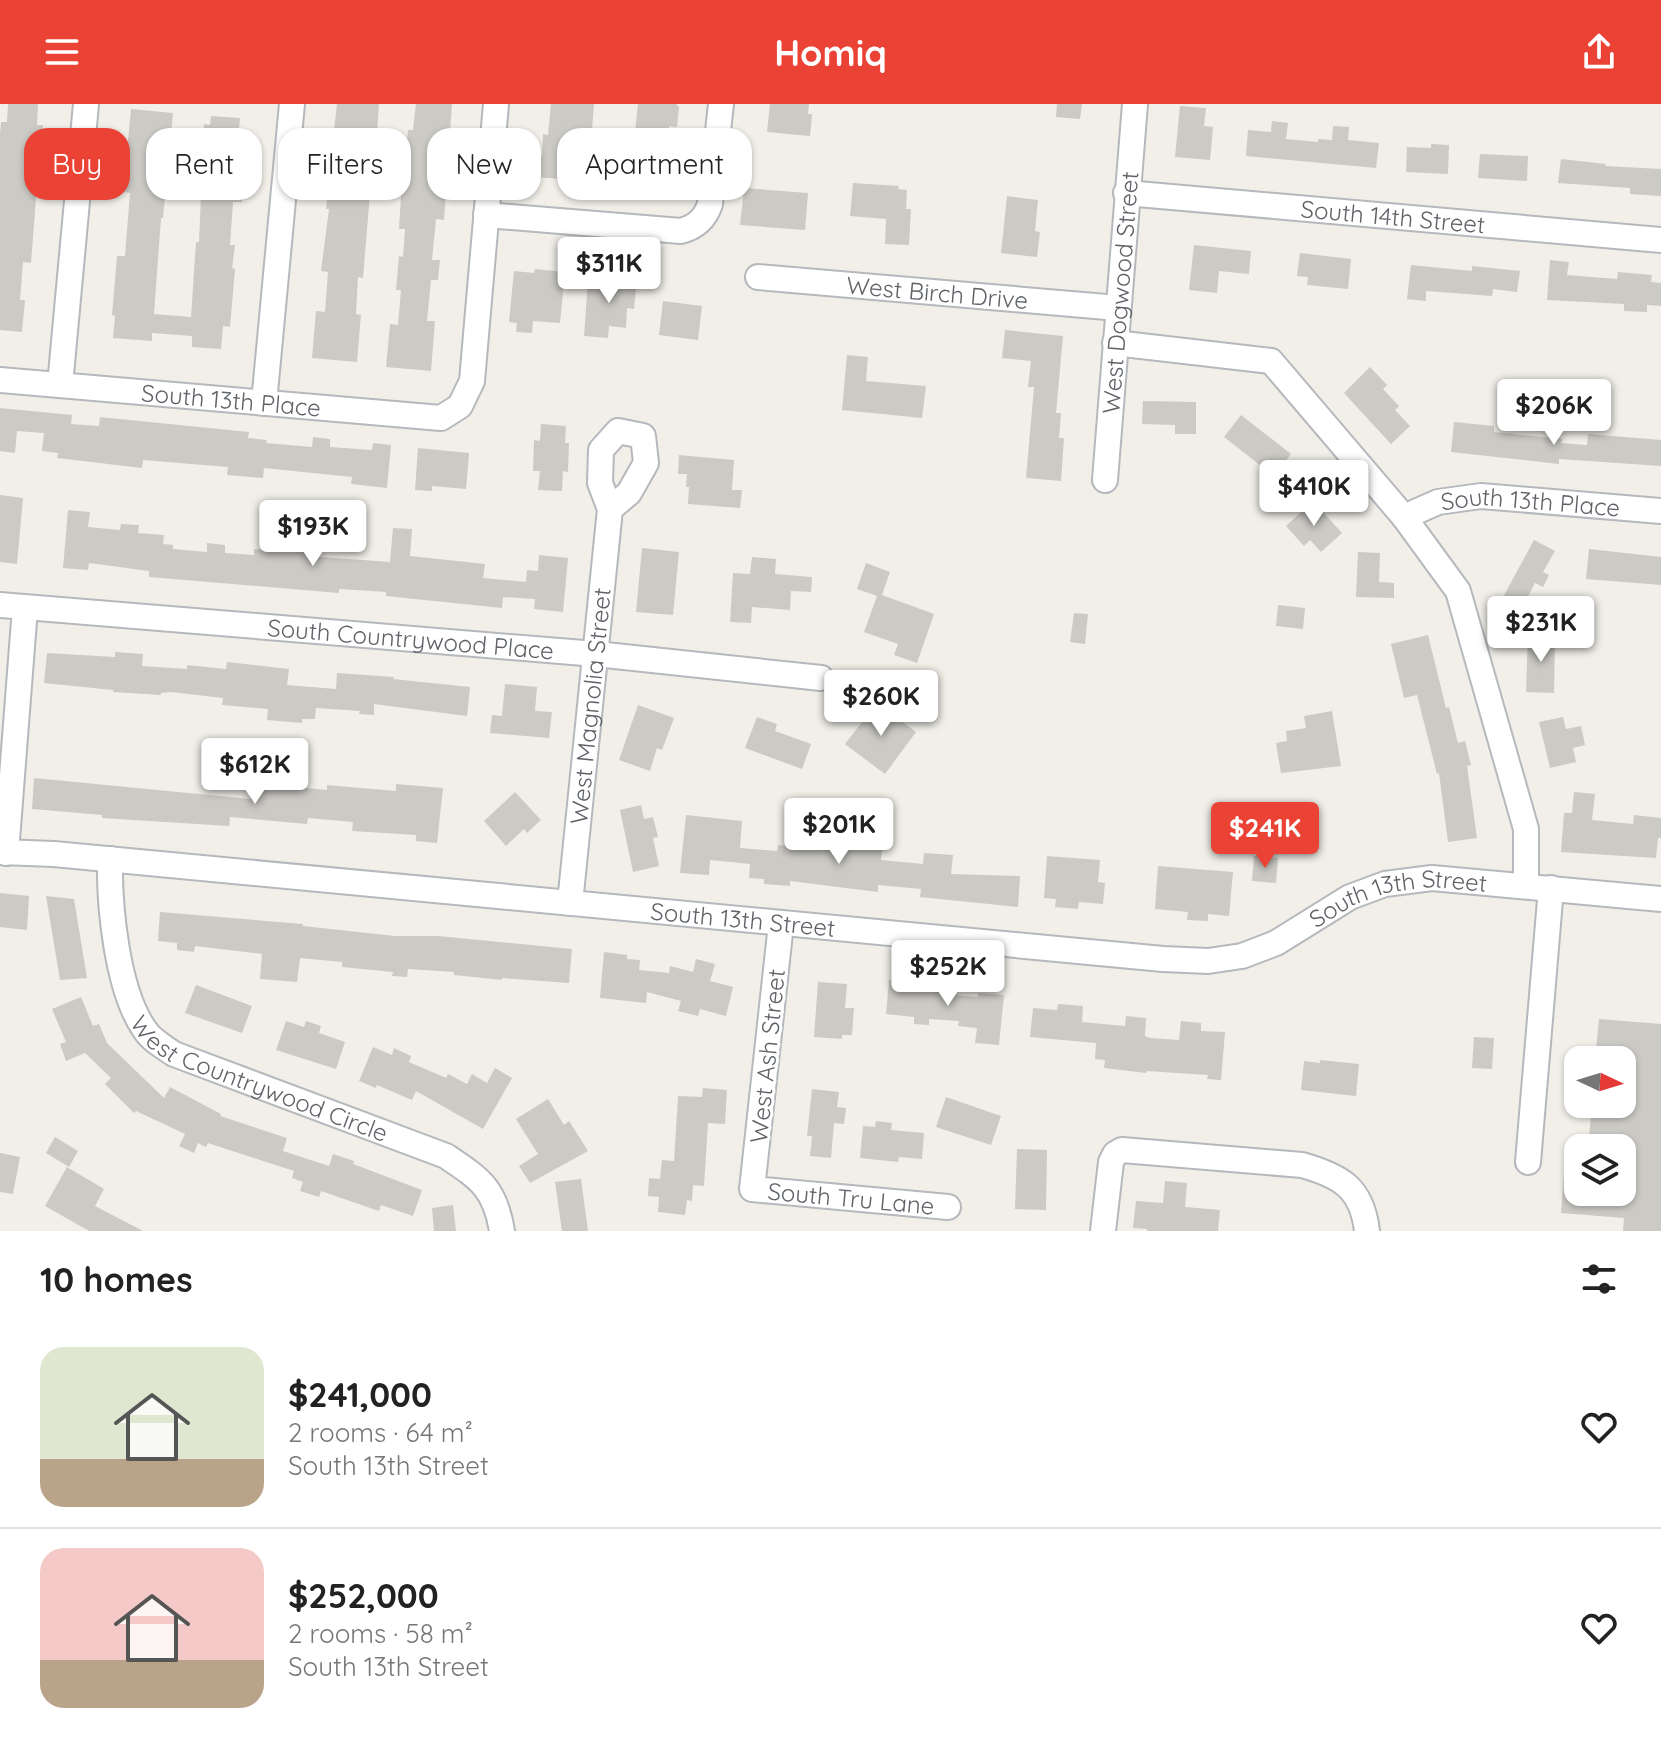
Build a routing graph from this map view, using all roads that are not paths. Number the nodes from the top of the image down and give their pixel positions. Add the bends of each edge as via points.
1 (86, 104) edge
2 (292, 104) edge
3 (496, 104) edge
4 (721, 104) edge
5 (1135, 104) edge
6 (1126, 193) junction
7 (486, 215) junction
8 (1661, 240) edge
9 (758, 277) dead end
10 (1118, 308) junction
11 (1115, 343) junction
12 (0, 380) edge
13 (60, 385) junction
14 (264, 403) junction
15 (1105, 480) dead end
16 (610, 509) dead end
17 (1661, 511) edge
18 (1404, 517) junction
19 (0, 605) edge
20 (25, 608) junction
21 (596, 654) junction
22 (821, 678) dead end
23 (3, 853) edge
24 (110, 859) junction
25 (1526, 885) junction
26 (1551, 888) junction
27 (1661, 899) edge
28 (570, 903) junction
29 (781, 924) junction
30 (1528, 1162) dead end
31 (752, 1189) joint
32 (948, 1207) dead end
33 (502, 1231) edge
34 (1103, 1231) edge
35 (1367, 1231) edge

1 - 13 street
2 - 14 street
3 - 7 street
4 - 7 street via 710,204 704,218 689,229
5 - 6 street, West Dogwood Street
6 - 8 street, South 14th Street
6 - 10 street, West Dogwood Street
7 - 14 street, South 13th Place via 472,381 460,406 441,418
9 - 10 street, West Birch Drive
10 - 11 street, West Dogwood Street
11 - 15 street, West Dogwood Street
11 - 18 street via 1271,361
12 - 13 street, South 13th Place
13 - 14 street, South 13th Place
16 - 21 street, West Magnolia Street
17 - 18 street, South 13th Place via 1481,496 1438,502
18 - 25 street via 1458,591 1526,829
19 - 20 street, South Countrywood Place
20 - 21 street, South Countrywood Place
20 - 23 street
21 - 22 street, South Countrywood Place
21 - 28 street, West Magnolia Street
23 - 24 street, South 13th Street
24 - 28 street, South 13th Street
24 - 33 street, West Countrywood Circle via 116,937 131,1007 147,1033 174,1054 446,1156 480,1178 499,1210
25 - 26 street, South 13th Street
25 - 29 street, South 13th Street via 1432,878 1385,884 1350,897 1276,943 1208,961
26 - 27 street, South 13th Street
26 - 30 street
28 - 29 street, South 13th Street
29 - 31 street, West Ash Street
31 - 32 street, South Tru Lane
34 - 35 street via 1111,1162 1122,1150 1302,1165 1326,1172 1359,1198

